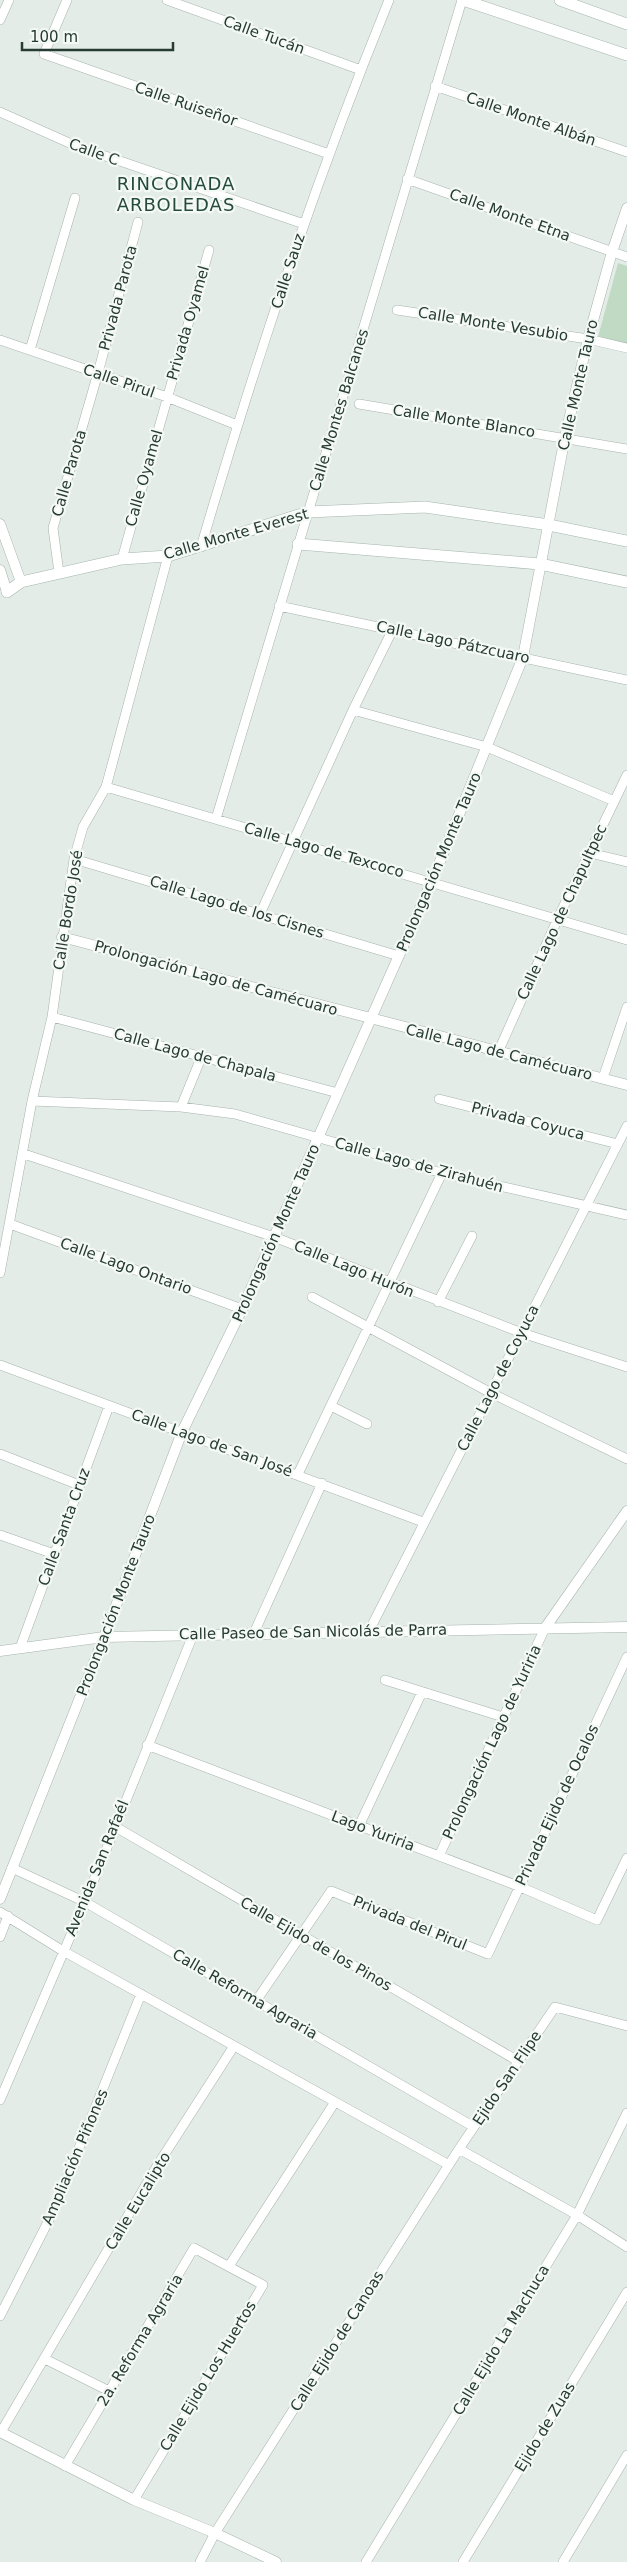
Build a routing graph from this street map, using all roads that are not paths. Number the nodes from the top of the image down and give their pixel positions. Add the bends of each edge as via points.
1 (9, 0) edge
2 (67, 0) edge
3 (167, 0) edge
4 (389, 0) edge
5 (463, 0) edge
6 (560, 0) edge
7 (0, 20) edge
8 (627, 24) edge
9 (627, 55) edge
10 (361, 70) junction
11 (435, 86) junction
12 (0, 112) edge
13 (627, 152) edge
14 (329, 154) junction
15 (407, 179) junction
16 (75, 198) dead end
17 (627, 208) edge
18 (138, 222) dead end
19 (304, 224) junction
20 (210, 250) dead end
21 (612, 252) junction
22 (627, 257) edge
23 (397, 310) dead end
24 (588, 339) junction
25 (0, 340) edge
26 (627, 348) edge
27 (30, 350) junction
28 (98, 374) junction
29 (167, 397) junction
30 (359, 404) dead end
31 (237, 425) junction
32 (565, 437) junction
33 (627, 450) edge
34 (308, 512) junction
35 (0, 524) edge
36 (549, 525) junction
37 (627, 541) edge
38 (298, 544) junction
39 (201, 547) junction
40 (168, 556) junction
41 (122, 559) junction
42 (540, 564) junction
43 (0, 570) edge
44 (59, 573) junction
45 (21, 582) junction
46 (627, 582) edge
47 (4, 595) edge
48 (279, 606) junction
49 (394, 629) junction
50 (522, 657) junction
51 (627, 680) edge
52 (353, 710) junction
53 (487, 747) junction
54 (626, 781) edge
55 (106, 787) junction
56 (614, 801) junction
57 (216, 819) junction
58 (292, 842) junction
59 (590, 853) junction
60 (74, 859) junction
61 (627, 862) edge
62 (432, 881) junction
63 (260, 914) junction
64 (558, 918) junction
65 (62, 937) junction
66 (627, 940) edge
67 (399, 956) junction
68 (627, 1008) edge
69 (52, 1017) junction
70 (370, 1020) junction
71 (499, 1050) junction
72 (201, 1058) junction
73 (602, 1078) junction
74 (627, 1085) edge
75 (338, 1093) junction
76 (438, 1099) dead end
77 (32, 1100) junction
78 (181, 1107) junction
79 (627, 1126) edge
80 (318, 1139) junction
81 (618, 1144) junction
82 (24, 1154) junction
83 (442, 1173) junction
84 (584, 1205) junction
85 (627, 1215) edge
86 (10, 1224) junction
87 (472, 1236) dead end
88 (274, 1237) junction
89 (0, 1274) edge
90 (389, 1284) junction
91 (312, 1297) dead end
92 (438, 1302) junction
93 (242, 1309) junction
94 (367, 1327) junction
95 (522, 1333) junction
96 (0, 1365) edge
97 (627, 1367) edge
98 (491, 1393) junction
99 (109, 1406) junction
100 (330, 1406) junction
101 (367, 1424) dead end
102 (182, 1432) junction
103 (0, 1454) edge
104 (627, 1459) edge
105 (298, 1474) junction
106 (322, 1483) junction
107 (79, 1484) junction
108 (627, 1511) edge
109 (423, 1522) junction
110 (0, 1534) edge
111 (54, 1554) junction
112 (627, 1627) edge
113 (544, 1628) junction
114 (369, 1631) junction
115 (254, 1633) junction
116 (193, 1635) junction
117 (104, 1637) junction
118 (20, 1648) junction
119 (0, 1652) edge
120 (627, 1657) edge
121 (385, 1680) dead end
122 (422, 1692) junction
123 (503, 1717) junction
124 (147, 1745) junction
125 (114, 1826) junction
126 (359, 1826) junction
127 (439, 1856) junction
128 (627, 1858) edge
129 (12, 1868) junction
130 (518, 1886) junction
131 (0, 1899) edge
132 (85, 1902) junction
133 (4, 1914) edge
134 (301, 1935) junction
135 (0, 1937) edge
136 (63, 1951) junction
137 (488, 1954) joint
138 (141, 1994) junction
139 (256, 2001) junction
140 (627, 2026) edge
141 (234, 2046) junction
142 (518, 2061) junction
143 (0, 2100) edge
144 (335, 2102) junction
145 (627, 2112) edge
146 (474, 2127) junction
147 (459, 2149) junction
148 (449, 2165) junction
149 (577, 2215) junction
150 (627, 2247) edge
151 (229, 2266) junction
152 (627, 2292) edge
153 (0, 2316) edge
154 (46, 2359) junction
155 (109, 2391) junction
156 (0, 2432) edge
157 (627, 2455) edge
158 (65, 2466) junction
159 (134, 2500) junction
160 (216, 2533) junction
161 (200, 2562) edge
162 (276, 2562) edge
163 (366, 2562) edge
164 (463, 2562) edge
165 (563, 2562) edge

1 - 7 street
2 - 14 street, Calle Ruiseñor via 44,54
3 - 10 street, Calle Tucán
4 - 10 street, Calle Sauz
5 - 9 main road
5 - 11 street, Calle Montes Balcanes
6 - 8 main road
10 - 14 street, Calle Sauz
11 - 13 street, Calle Monte Albán
11 - 15 street, Calle Montes Balcanes
12 - 19 street, Calle C via 76,146
14 - 19 street, Calle Sauz
15 - 21 street, Calle Monte Etna
15 - 34 street, Calle Montes Balcanes via 372,306
16 - 27 street
17 - 21 street, Calle Monte Tauro
18 - 28 street, Privada Parota
19 - 31 street, Calle Sauz
20 - 29 street, Privada Oyamel
21 - 22 street, Calle Monte Etna
21 - 24 street, Calle Monte Tauro
23 - 24 street, Calle Monte Vesubio
24 - 26 street, Calle Monte Vesubio
24 - 32 street, Calle Monte Tauro
25 - 27 street, Calle Pirul
27 - 28 street, Calle Pirul
28 - 29 street, Calle Pirul
28 - 44 street, Calle Parota via 53,528
29 - 31 street, Calle Pirul
29 - 41 street, Calle Oyamel
30 - 32 street, Calle Monte Blanco
31 - 39 street, Calle Sauz
32 - 33 street, Calle Monte Blanco
32 - 36 street, Calle Monte Tauro
34 - 36 main road, Calle Monte Everest via 425,507
34 - 38 street, Calle Montes Balcanes
34 - 39 main road, Calle Monte Everest
35 - 45 street
36 - 37 main road, Calle Monte Everest
36 - 42 street, Calle Monte Tauro
38 - 42 main road, Calle Monte Everest
38 - 48 street, Calle Montes Balcanes
39 - 40 main road, Calle Monte Everest
40 - 41 main road, Calle Monte Everest
40 - 55 street, Calle Bordo José
41 - 44 main road, Calle Monte Everest
42 - 46 main road, Calle Monte Everest
42 - 50 street, Prolongación Monte Tauro
43 - 47 street
44 - 45 main road, Calle Monte Everest
45 - 47 main road, Calle Monte Everest
48 - 49 street, Calle Lago Pátzcuaro
48 - 57 street, Calle Montes Balcanes
49 - 50 street, Calle Lago Pátzcuaro
49 - 52 street
50 - 51 street, Calle Lago Pátzcuaro
50 - 53 street, Prolongación Monte Tauro
52 - 53 street
52 - 58 street
53 - 56 street
53 - 62 street, Prolongación Monte Tauro
54 - 56 street, Calle Lago de Chapultpec
55 - 57 street, Calle Lago de Texcoco
55 - 60 street, Calle Bordo José via 83,827
56 - 59 street, Calle Lago de Chapultpec
57 - 58 street, Calle Lago de Texcoco
58 - 62 street, Calle Lago de Texcoco
58 - 63 street
59 - 61 street
59 - 64 street, Calle Lago de Chapultpec
60 - 63 street, Calle Lago de los Cisnes
60 - 65 street, Calle Bordo José
62 - 64 street, Calle Lago de Texcoco
62 - 67 street, Prolongación Monte Tauro
63 - 67 street, Calle Lago de los Cisnes
64 - 66 street, Calle Lago de Texcoco
64 - 71 street, Calle Lago de Chapultpec
65 - 69 street, Calle Bordo José
65 - 70 street, Prolongación Lago de Camécuaro
67 - 70 street, Prolongación Monte Tauro
68 - 73 street
69 - 72 street, Calle Lago de Chapala
69 - 77 street, Calle Bordo José
70 - 71 street, Calle Lago de Camécuaro
70 - 75 street, Prolongación Monte Tauro
71 - 73 street, Calle Lago de Camécuaro
72 - 75 street, Calle Lago de Chapala
72 - 78 street
73 - 74 street, Calle Lago de Camécuaro
75 - 80 street, Prolongación Monte Tauro
76 - 81 street, Privada Coyuca
77 - 78 street, Calle Lago de Zirahuén
77 - 82 street, Calle Bordo José
78 - 80 street, Calle Lago de Zirahuén via 235,1114
79 - 81 street, Calle Lago de Coyuca
80 - 83 street, Calle Lago de Zirahuén
80 - 88 street, Prolongación Monte Tauro
81 - 84 street, Calle Lago de Coyuca
82 - 86 street, Calle Bordo José
82 - 88 street, Calle Lago Hurón
83 - 84 street, Calle Lago de Zirahuén
83 - 90 street
84 - 85 street, Calle Lago de Zirahuén
84 - 95 street, Calle Lago de Coyuca
86 - 89 street, Calle Bordo José
86 - 93 street, Calle Lago Ontario
87 - 92 street
88 - 90 street, Calle Lago Hurón
88 - 93 street, Prolongación Monte Tauro
90 - 92 street, Calle Lago Hurón
90 - 94 street
91 - 94 street
92 - 95 street, Calle Lago Hurón
93 - 102 street, Prolongación Monte Tauro
94 - 98 street
94 - 100 street
95 - 97 street, Calle Lago Hurón
95 - 98 street, Calle Lago de Coyuca
96 - 99 street, Calle Lago de San José
98 - 104 street
98 - 109 street, Calle Lago de Coyuca
99 - 102 street, Calle Lago de San José
99 - 107 street, Calle Santa Cruz
100 - 101 street
100 - 105 street
102 - 105 street, Calle Lago de San José
102 - 117 street, Prolongación Monte Tauro
103 - 107 street
105 - 106 street, Calle Lago de San José
106 - 109 street, Calle Lago de San José
106 - 115 street
107 - 111 street, Calle Santa Cruz
108 - 113 street
109 - 114 street, Calle Lago de Coyuca
110 - 111 street
111 - 118 street, Calle Santa Cruz
112 - 113 street, Calle Paseo de San Nicolás de Parra
113 - 114 street, Calle Paseo de San Nicolás de Parra
113 - 123 street, Prolongación Lago de Yuriria
114 - 115 street, Calle Paseo de San Nicolás de Parra
115 - 116 street, Calle Paseo de San Nicolás de Parra
116 - 117 street, Calle Paseo de San Nicolás de Parra
116 - 124 street, Avenida San Rafaél
117 - 118 street, Calle Paseo de San Nicolás de Parra
117 - 129 street, Prolongación Monte Tauro
118 - 119 street, Calle Paseo de San Nicolás de Parra
120 - 130 street, Privada Ejido de Ocalos
121 - 122 street
122 - 123 street
122 - 126 street
123 - 127 street, Prolongación Lago de Yuriria
124 - 125 street, Avenida San Rafaél
124 - 126 street, Lago Yuriria
125 - 132 street, Avenida San Rafaél
125 - 134 street, Calle Ejido de los Pinos
126 - 127 street, Lago Yuriria
127 - 130 street, Lago Yuriria
128 - 130 street, Lago Yuriria via 597,1920
129 - 131 street, Prolongación Monte Tauro
129 - 132 street, Calle Reforma Agraria
130 - 137 street, Privada Ejido de Ocalos
132 - 136 street, Avenida San Rafaél
132 - 139 street, Calle Reforma Agraria
133 - 135 street
133 - 136 street
134 - 137 street, Privada del Pirul via 332,1891
134 - 139 street
134 - 142 street, Calle Ejido de los Pinos
136 - 138 street
136 - 143 street, Avenida San Rafaél
138 - 141 street
138 - 153 street, Ampliación Piñones via 54,2210
139 - 146 street, Calle Reforma Agraria
140 - 142 street, Ejido San Flipe via 555,2007
141 - 144 street
141 - 154 street, Calle Eucalipto via 157,2166
142 - 146 street, Ejido San Flipe
144 - 148 street
144 - 151 street
145 - 149 street, Calle Ejido La Machuca
146 - 147 street, Ejido San Flipe
147 - 148 street, Calle Ejido de Canoas
147 - 149 street
148 - 160 street, Calle Ejido de Canoas
149 - 150 street
149 - 163 street, Calle Ejido La Machuca
151 - 155 street, 2a. Reforma Agraria via 194,2248
151 - 159 street, Calle Ejido Los Huertos via 262,2285
152 - 164 street, Ejido de Zuas
154 - 155 street
154 - 156 street, Calle Eucalipto
155 - 158 street, 2a. Reforma Agraria
156 - 158 street
157 - 165 street
158 - 159 street
159 - 160 street
160 - 161 street, Calle Ejido de Canoas
160 - 162 street

